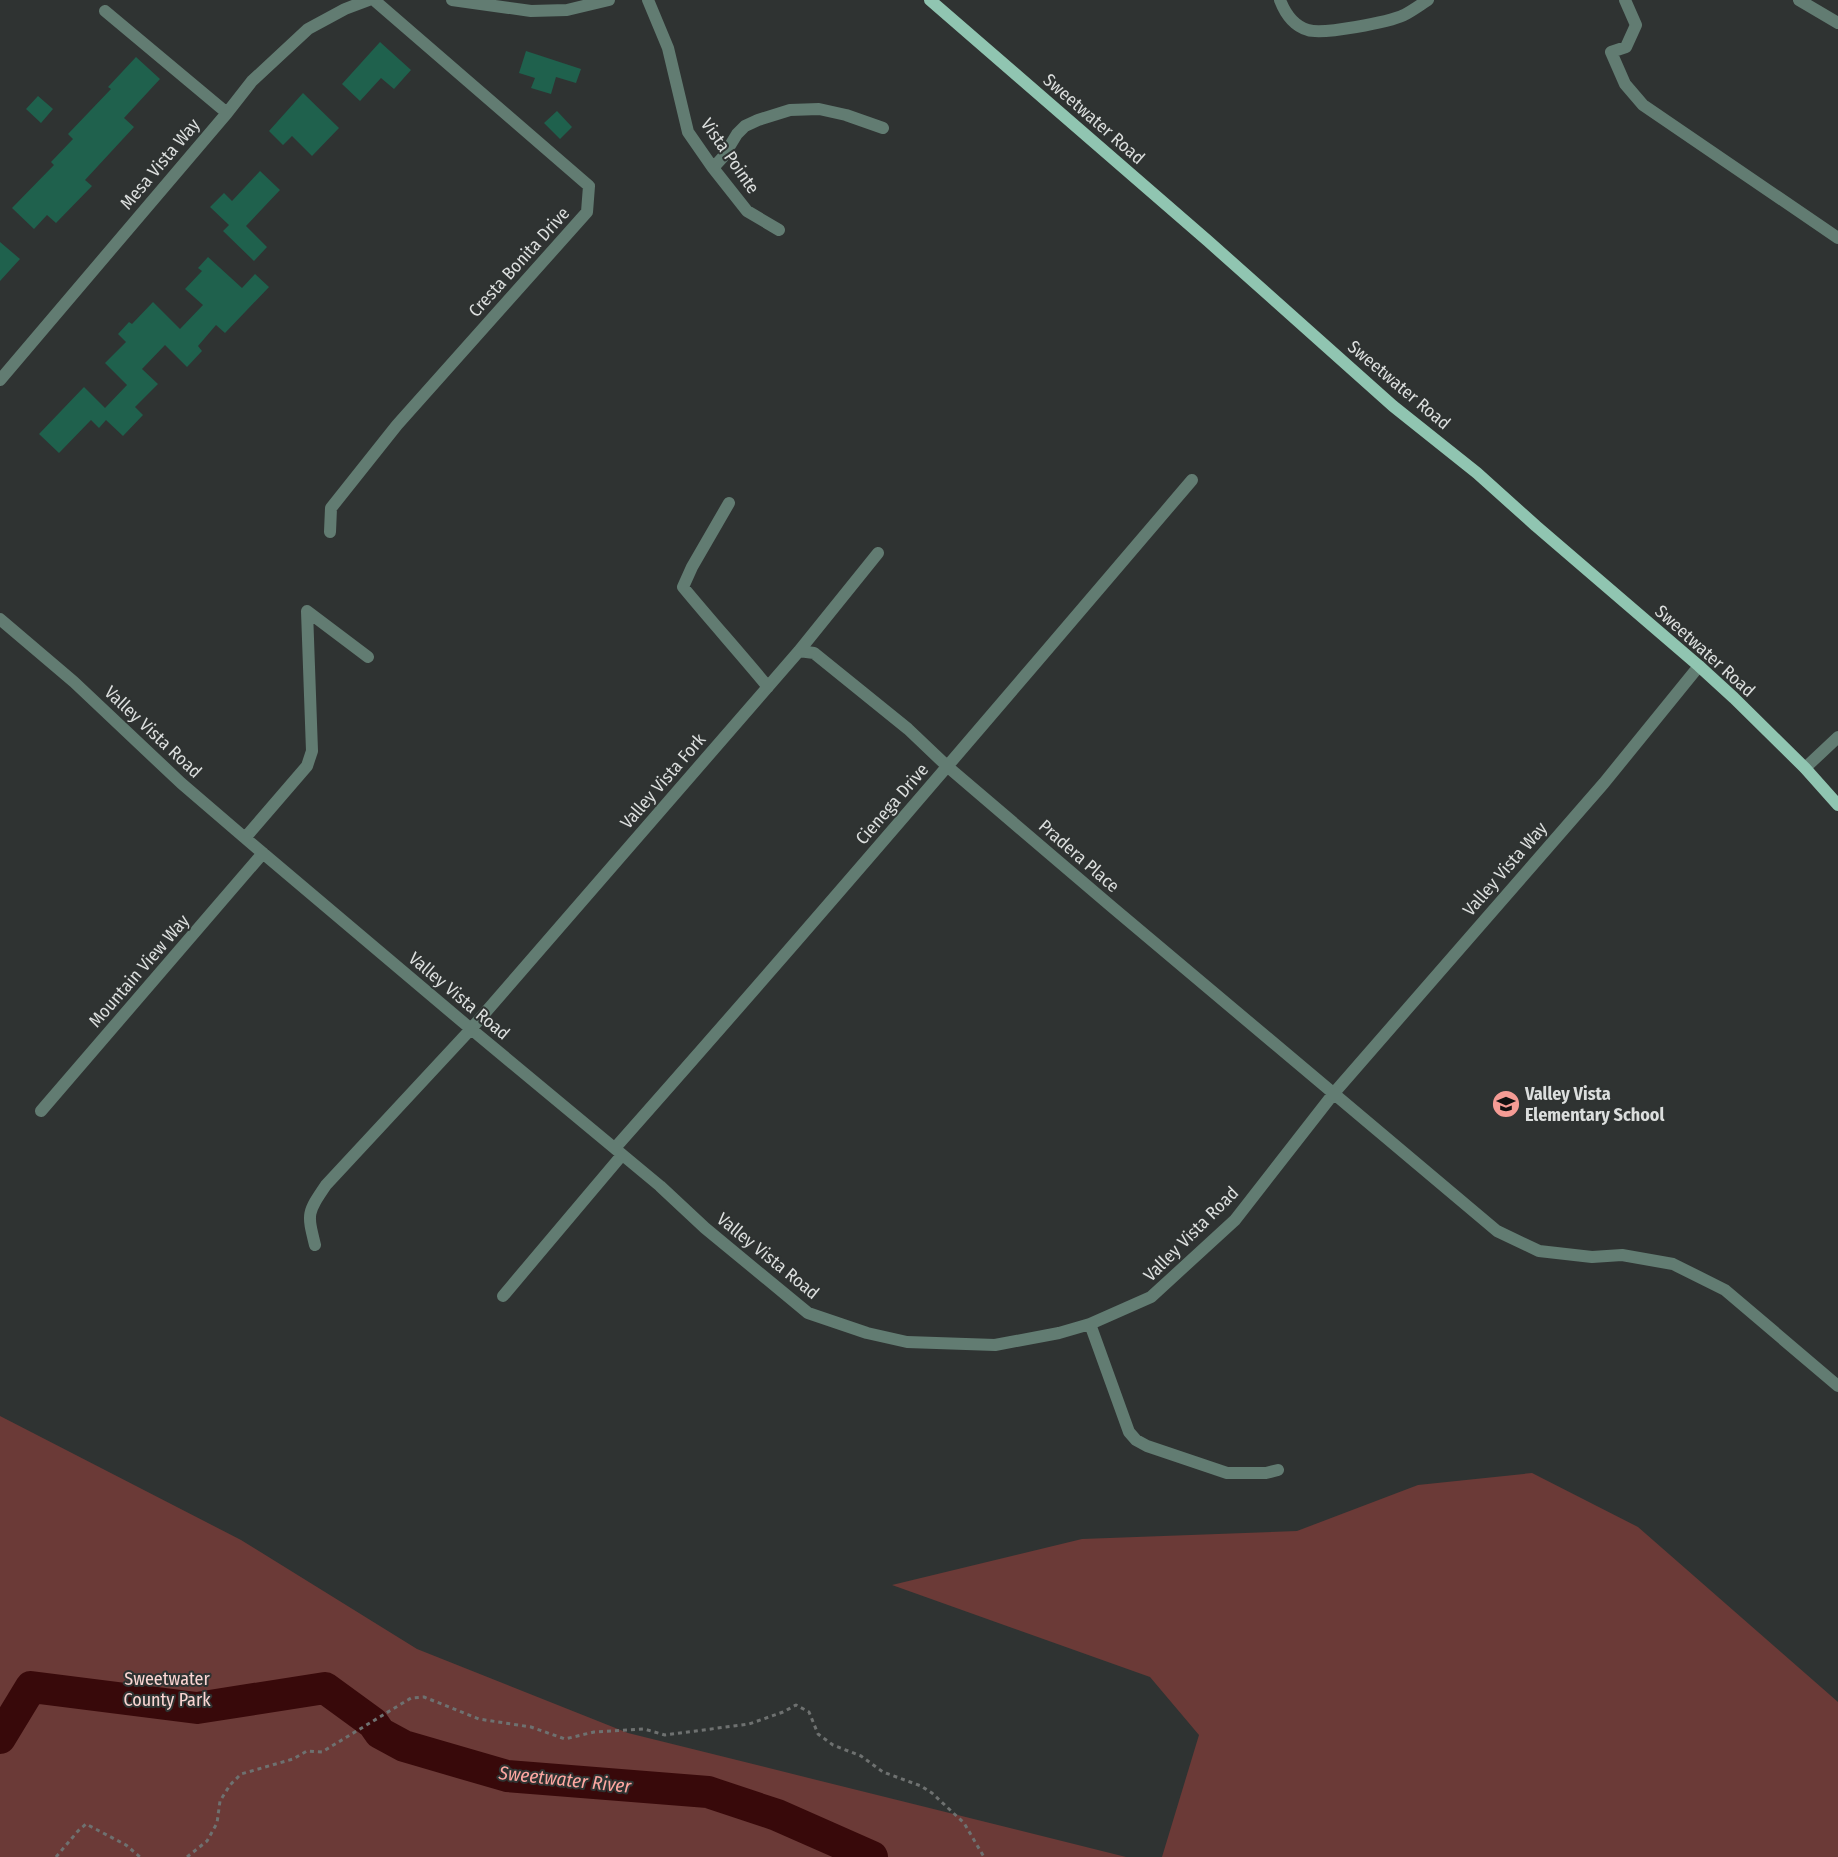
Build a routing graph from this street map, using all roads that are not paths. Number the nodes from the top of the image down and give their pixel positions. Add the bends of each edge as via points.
1 (367, 0) edge
2 (452, 0) edge
3 (609, 0) edge
4 (648, 0) edge
5 (930, 0) edge
6 (1280, 0) edge
7 (1428, 0) edge
8 (1625, 0) edge
9 (1799, 0) edge
10 (105, 11) dead end
11 (1838, 23) edge
12 (227, 113) junction
13 (883, 128) dead end
14 (713, 168) junction
15 (779, 230) dead end
16 (1838, 238) edge
17 (0, 380) edge
18 (1192, 480) dead end
19 (729, 502) dead end
20 (330, 532) dead end
21 (878, 553) dead end
22 (0, 619) edge
23 (799, 651) junction
24 (368, 657) dead end
25 (1699, 666) junction
26 (768, 687) junction
27 (1838, 737) edge
28 (948, 766) junction
29 (1805, 768) junction
30 (1838, 806) edge
31 (245, 838) junction
32 (263, 853) junction
33 (471, 1029) junction
34 (1334, 1093) junction
35 (41, 1111) dead end
36 (618, 1152) junction
37 (315, 1245) dead end
38 (503, 1296) dead end
39 (1090, 1324) junction
40 (1838, 1386) edge
41 (1278, 1470) dead end

1 - 12 street, Mesa Vista Way via 308,29 252,81
1 - 20 street, Cresta Bonita Drive via 589,186 587,212 398,425 330,508
2 - 3 street via 531,11 567,10
4 - 14 street, Vista Pointe via 668,48 688,132
5 - 25 main road, Sweetwater Road via 1394,406 1478,473
6 - 7 street via 1294,22 1320,32 1384,22 1404,15
8 - 16 street via 1636,24 1626,47 1611,52 1625,84 1643,105
9 - 11 street
10 - 12 street
12 - 17 street, Mesa Vista Way
13 - 14 street via 819,109 790,110 745,126
14 - 15 street, Vista Pointe via 747,211
18 - 28 street, Cienega Drive
19 - 26 street via 684,587
21 - 23 street, Valley Vista Fork
22 - 31 street, Valley Vista Road
23 - 26 street, Valley Vista Fork
23 - 28 street, Pradera Place via 814,653 837,670
24 - 31 street via 307,611 312,751 307,766
25 - 29 main road, Sweetwater Road
25 - 34 street, Valley Vista Way via 1604,784
26 - 33 street, Valley Vista Fork
27 - 29 street
28 - 34 street, Pradera Place
28 - 36 street, Cienega Drive
29 - 30 main road, Sweetwater Road
31 - 32 street, Valley Vista Road
32 - 33 street, Valley Vista Road
32 - 35 street, Mountain View Way
33 - 36 street, Valley Vista Road
33 - 37 street, Valley Vista Fork via 326,1186 312,1206 309,1220
34 - 39 street, Valley Vista Road via 1235,1220 1151,1297
34 - 40 street via 1498,1232 1539,1251 1592,1257 1622,1255 1673,1264 1725,1290
36 - 38 street, Cienega Drive
36 - 39 street, Valley Vista Road via 808,1313 867,1333 907,1342 995,1345
39 - 41 street via 1129,1432 1136,1440 1228,1473

